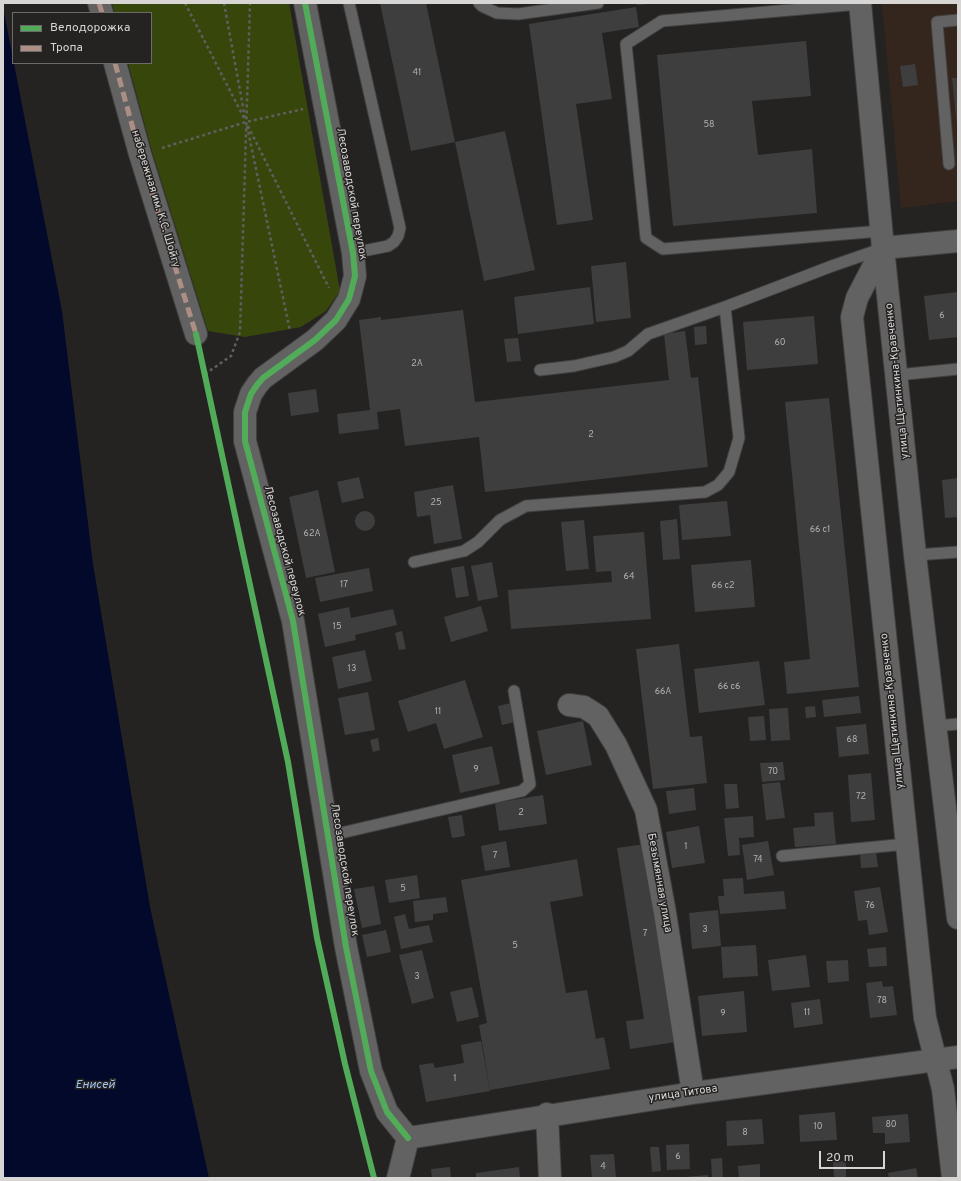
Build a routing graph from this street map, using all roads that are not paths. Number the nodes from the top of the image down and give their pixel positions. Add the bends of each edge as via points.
1 (306, 3) edge
2 (349, 3) edge
3 (479, 3) edge
4 (598, 3) edge
5 (860, 3) edge
6 (958, 20) edge
7 (115, 64) edge
8 (949, 164) dead end
9 (882, 239) junction
10 (958, 241) edge
11 (352, 253) junction
12 (725, 307) junction
13 (196, 334) dead end
14 (958, 368) edge
15 (540, 370) dead end
16 (897, 375) junction
17 (958, 552) edge
18 (915, 555) junction
19 (414, 562) dead end
20 (514, 691) dead end
21 (569, 705) dead end
22 (958, 724) edge
23 (936, 726) junction
24 (328, 836) junction
25 (907, 844) junction
26 (782, 856) dead end
27 (958, 918) edge
28 (958, 1057) edge
29 (936, 1060) junction
30 (694, 1093) junction
31 (547, 1114) junction
32 (408, 1138) junction
33 (398, 1178) edge
34 (550, 1178) edge
35 (953, 1178) edge

1 - 11 street, Лесозаводской переулок
2 - 11 lane via 400,228 394,242 388,246
3 - 4 lane via 497,13 518,14
5 - 9 street, улица Щетинкина-Кравченко
5 - 9 lane via 662,21 626,44 646,238 663,249
6 - 8 lane via 937,22
7 - 13 street, набережная им. К.С. Шойгу via 140,154
9 - 10 street
9 - 12 lane via 832,266
9 - 16 street, улица Щетинкина-Кравченко
9 - 25 street, улица Щетинкина-Кравченко via 859,293 852,317
11 - 24 street, Лесозаводской переулок via 355,276 353,288 341,314 315,340 263,378 251,394 245,412 245,441 292,621
12 - 15 lane via 648,334 628,351 614,357
12 - 19 lane via 739,438 729,472 718,486 704,492 526,506 500,520 478,542 464,551
14 - 16 lane
16 - 18 street, улица Щетинкина-Кравченко
17 - 18 lane
18 - 23 street, улица Щетинкина-Кравченко
20 - 24 lane via 530,784 526,788 441,811
21 - 30 street, Безымянная улица via 584,707 598,716 616,745 646,810 666,913
22 - 23 lane
23 - 27 street, улица Щетинкина-Кравченко
24 - 32 street, Лесозаводской переулок via 346,947 371,1071 387,1112
25 - 26 lane
25 - 29 street, улица Щетинкина-Кравченко via 925,1018
28 - 29 street, улица Титова
29 - 30 street, улица Титова
29 - 35 street, улица Щетинкина-Кравченко via 943,1089
30 - 31 street, улица Титова
31 - 32 street, улица Титова
31 - 34 street
32 - 33 street

